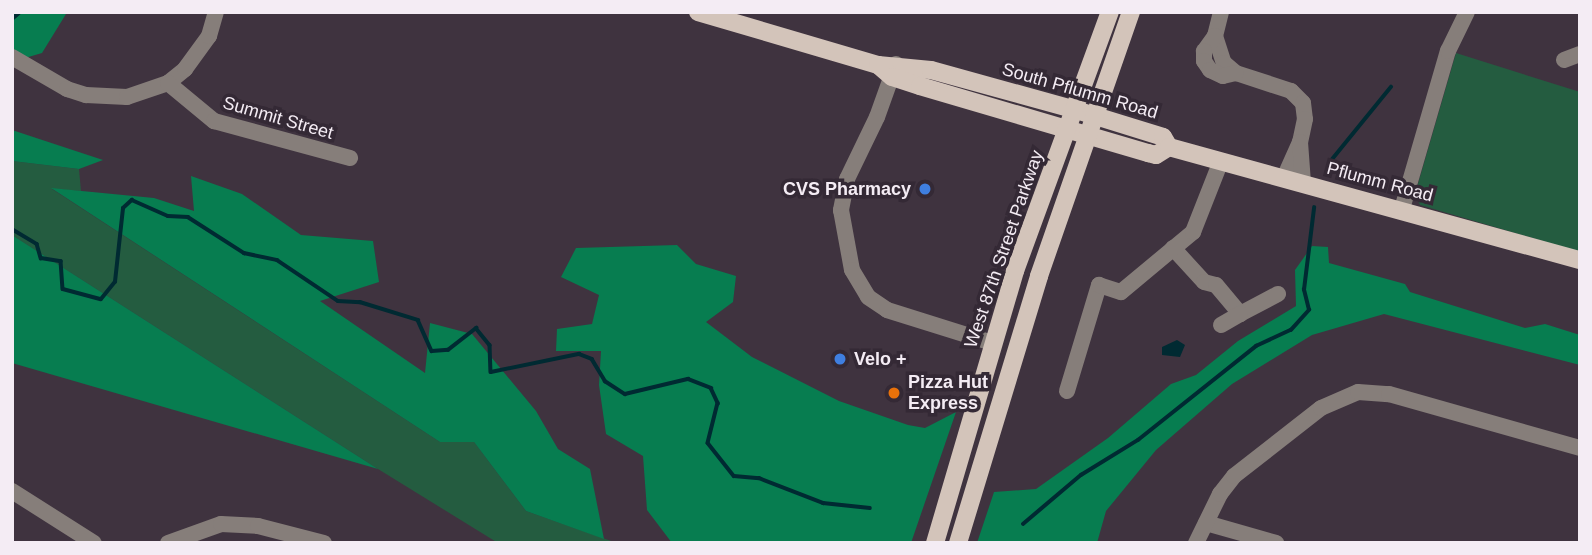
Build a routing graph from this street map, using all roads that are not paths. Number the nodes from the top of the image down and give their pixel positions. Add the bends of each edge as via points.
1 (216, 12) edge
2 (698, 12) edge
3 (1110, 12) edge
4 (1131, 12) edge
5 (1221, 12) edge
6 (1467, 12) edge
7 (1580, 54) edge
8 (12, 57) edge
9 (1564, 60) dead end
10 (888, 69) junction
11 (168, 83) junction
12 (1076, 110) junction
13 (1096, 116) junction
14 (1070, 130) junction
15 (1089, 136) junction
16 (1300, 142) junction
17 (1169, 147) junction
18 (350, 158) dead end
19 (1221, 161) junction
20 (1284, 178) junction
21 (1303, 183) junction
22 (1402, 209) junction
23 (1174, 248) junction
24 (1580, 260) edge
25 (1278, 294) dead end
26 (1240, 314) junction
27 (1221, 325) dead end
28 (992, 343) junction
29 (1067, 391) dead end
30 (1580, 448) edge
31 (978, 476) junction
32 (12, 491) edge
33 (1206, 523) junction
34 (94, 543) edge
35 (167, 543) edge
36 (324, 543) edge
37 (935, 543) edge
38 (958, 543) edge
39 (1196, 543) edge
40 (1276, 543) edge

1 - 11 street via 200,52
2 - 10 main road
3 - 12 main road, West 87th Street Parkway
4 - 13 main road
5 - 16 street via 1215,36 1224,63 1236,73 1291,91 1303,103 1306,119
6 - 22 street via 1448,51
7 - 9 street
8 - 11 street via 86,95 127,97
10 - 12 main road, South Pflumm Road
10 - 14 main road
10 - 28 street via 847,179 841,210 852,270 868,297 887,310
11 - 18 street, Summit Street via 214,121
12 - 13 main road, South Pflumm Road
12 - 14 main road, West 87th Street Parkway
13 - 15 main road
13 - 17 main road, South Pflumm Road via 1163,137
14 - 15 main road
14 - 28 main road, West 87th Street Parkway via 1031,225
15 - 17 main road via 1156,155
15 - 31 main road via 1039,276
16 - 20 street
16 - 21 street
17 - 19 main road, Pflumm Road
19 - 20 main road, Pflumm Road
19 - 23 street via 1193,232
20 - 21 main road, Pflumm Road
21 - 22 main road, Pflumm Road
22 - 24 main road, Pflumm Road
23 - 26 street via 1204,282 1216,285
23 - 29 street via 1121,292 1099,285
25 - 26 street
26 - 27 street
28 - 31 main road via 1000,365 975,451
28 - 37 main road, West 87th Street Parkway
30 - 33 street via 1376,392 1334,400 1234,476
31 - 38 main road
32 - 34 street
33 - 39 street
33 - 40 street
35 - 36 street via 221,524 258,526

